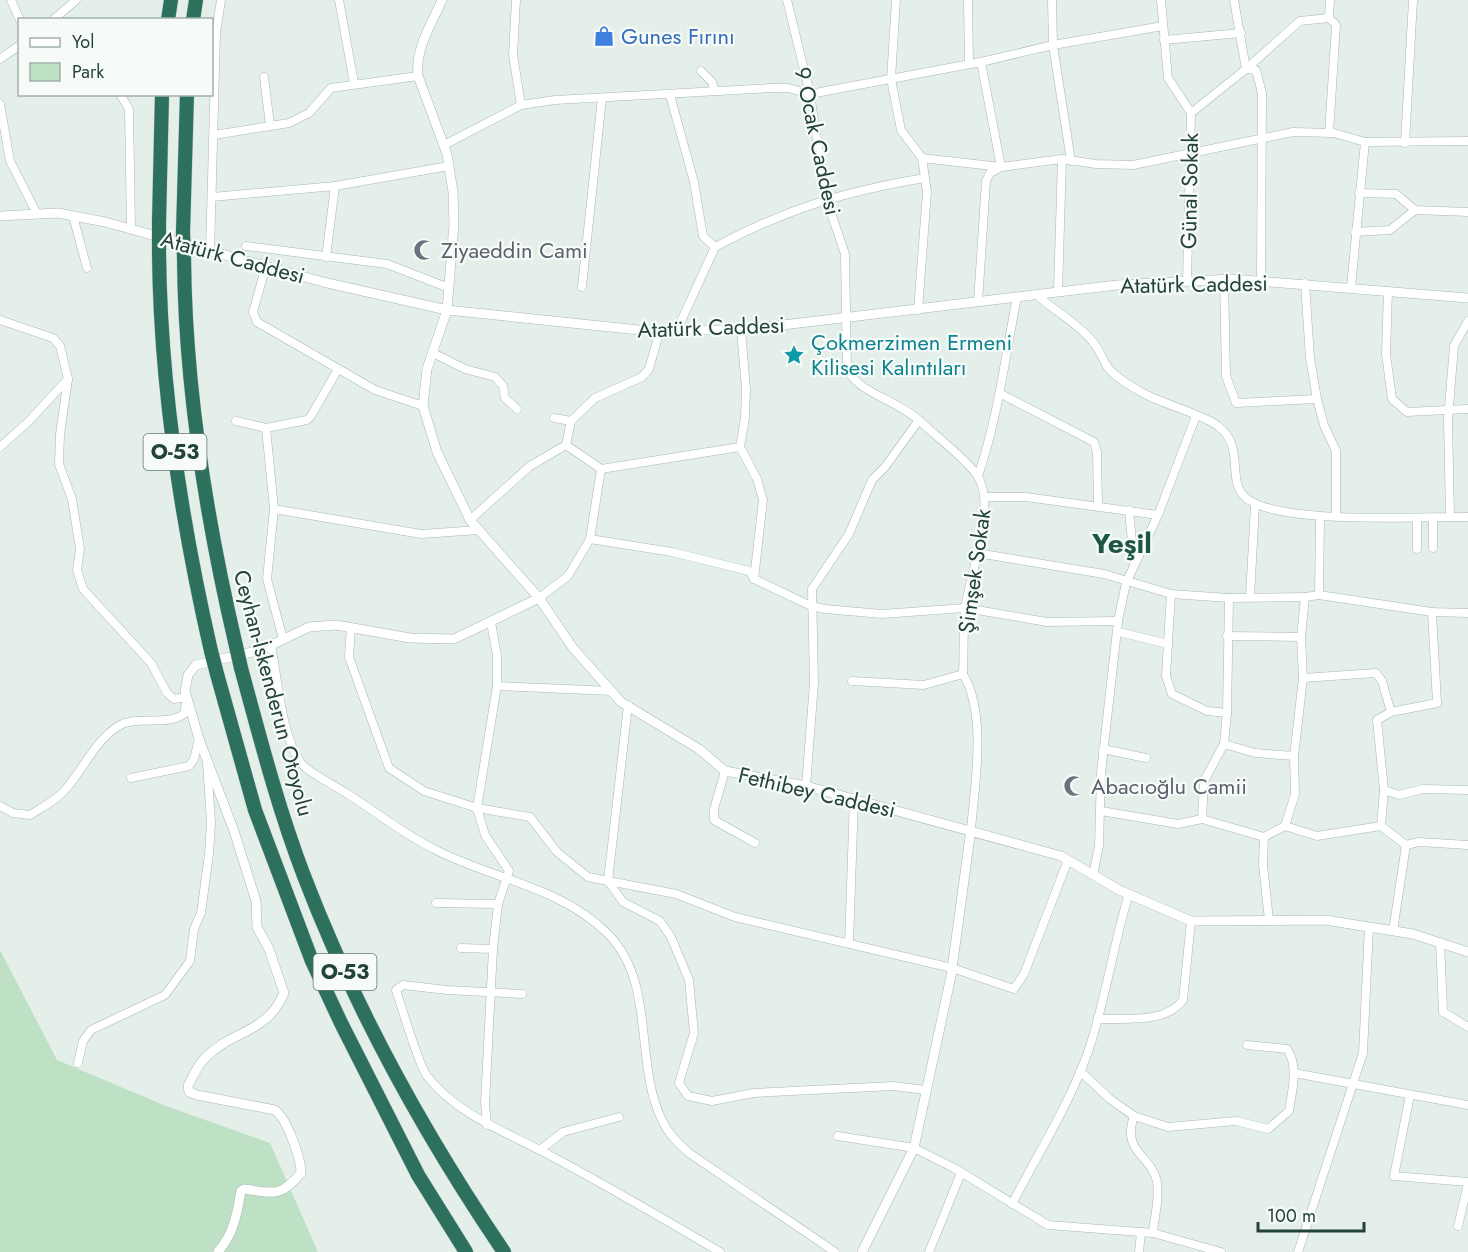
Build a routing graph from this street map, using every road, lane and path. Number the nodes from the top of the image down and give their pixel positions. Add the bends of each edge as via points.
1 (11, 0) edge
2 (76, 0) edge
3 (171, 0) edge
4 (196, 0) edge
5 (221, 0) edge
6 (339, 0) edge
7 (442, 0) edge
8 (516, 0) edge
9 (788, 0) edge
10 (896, 0) edge
11 (968, 0) edge
12 (1052, 0) edge
13 (1161, 0) edge
14 (1234, 0) edge
15 (1330, 0) edge
16 (1413, 0) edge
17 (19, 18) edge
18 (55, 18) edge
19 (168, 18) edge
20 (193, 18) edge
21 (1329, 18) junction
22 (1163, 26) junction
23 (1241, 33) junction
24 (1164, 40) junction
25 (1053, 45) junction
26 (18, 46) edge
27 (0, 59) edge
28 (981, 62) junction
29 (969, 64) junction
30 (1246, 69) junction
31 (701, 72) dead end
32 (418, 76) junction
33 (264, 77) dead end
34 (891, 79) junction
35 (354, 83) junction
36 (715, 91) junction
37 (810, 94) junction
38 (670, 95) junction
39 (121, 96) edge
40 (162, 96) edge
41 (187, 96) edge
42 (602, 98) junction
43 (0, 104) edge
44 (521, 105) junction
45 (1191, 113) junction
46 (270, 125) junction
47 (1329, 133) junction
48 (214, 135) junction
49 (1264, 139) junction
50 (1468, 141) edge
51 (1365, 142) junction
52 (1405, 143) junction
53 (444, 146) junction
54 (1191, 155) junction
55 (922, 158) junction
56 (1062, 159) junction
57 (1071, 161) junction
58 (449, 166) junction
59 (1001, 167) junction
60 (925, 178) junction
61 (335, 186) junction
62 (1359, 193) junction
63 (212, 197) junction
64 (826, 198) junction
65 (1415, 210) junction
66 (36, 212) junction
67 (1468, 212) edge
68 (0, 216) edge
69 (73, 216) junction
70 (131, 229) junction
71 (1355, 232) junction
72 (246, 246) dead end
73 (715, 247) junction
74 (210, 251) junction
75 (326, 256) junction
76 (266, 266) junction
77 (87, 268) dead end
78 (1224, 279) junction
79 (1187, 281) junction
80 (1261, 281) junction
81 (1305, 283) junction
82 (582, 287) dead end
83 (1351, 287) junction
84 (449, 288) junction
85 (1058, 291) junction
86 (1388, 291) junction
87 (1037, 295) junction
88 (1017, 297) junction
89 (1468, 298) edge
90 (978, 303) junction
91 (447, 310) junction
92 (918, 310) junction
93 (848, 318) junction
94 (0, 320) edge
95 (1468, 321) edge
96 (660, 330) junction
97 (677, 330) junction
98 (741, 330) junction
99 (433, 353) junction
100 (337, 370) junction
101 (68, 379) junction
102 (1001, 394) junction
103 (1317, 399) junction
104 (423, 406) junction
105 (517, 409) dead end
106 (1468, 409) edge
107 (1451, 410) junction
108 (1196, 416) junction
109 (554, 418) dead end
110 (919, 420) junction
111 (236, 421) dead end
112 (571, 421) junction
113 (266, 428) junction
114 (566, 445) junction
115 (0, 447) edge
116 (740, 447) junction
117 (601, 469) junction
118 (978, 476) junction
119 (985, 497) junction
120 (1098, 505) junction
121 (1255, 505) junction
122 (274, 509) junction
123 (1129, 510) junction
124 (1158, 515) junction
125 (1320, 516) junction
126 (1336, 516) junction
127 (1450, 517) junction
128 (1468, 517) edge
129 (1433, 518) junction
130 (1417, 519) junction
131 (470, 520) junction
132 (479, 530) junction
133 (590, 539) junction
134 (1433, 548) dead end
135 (1417, 549) dead end
136 (977, 553) junction
137 (1134, 566) junction
138 (754, 579) junction
139 (1126, 583) junction
140 (1171, 594) junction
141 (1319, 595) junction
142 (1250, 597) junction
143 (1305, 597) junction
144 (539, 598) junction
145 (1229, 598) junction
146 (811, 606) junction
147 (965, 608) junction
148 (1432, 612) junction
149 (1468, 613) edge
150 (1118, 621) junction
151 (491, 622) junction
152 (351, 627) junction
153 (1119, 632) junction
154 (1227, 636) junction
155 (1301, 637) junction
156 (283, 639) junction
157 (1168, 644) junction
158 (271, 645) junction
159 (963, 674) junction
160 (1303, 678) junction
161 (852, 681) dead end
162 (497, 686) junction
163 (612, 692) junction
164 (187, 698) junction
165 (628, 705) junction
166 (1391, 712) junction
167 (1227, 713) junction
168 (199, 739) junction
169 (1224, 744) junction
170 (1103, 749) junction
171 (1294, 756) junction
172 (1146, 758) dead end
173 (208, 759) junction
174 (725, 771) junction
175 (131, 778) dead end
176 (806, 786) junction
177 (1384, 790) junction
178 (1468, 790) edge
179 (854, 798) junction
180 (0, 806) edge
181 (477, 808) junction
182 (1101, 811) junction
183 (1202, 819) junction
184 (1285, 826) junction
185 (1381, 826) junction
186 (971, 829) junction
187 (1264, 837) junction
188 (755, 843) dead end
189 (1406, 845) junction
190 (1468, 845) edge
191 (1068, 860) junction
192 (1093, 875) junction
193 (506, 877) junction
194 (608, 881) junction
195 (1129, 894) junction
196 (436, 903) dead end
197 (498, 904) junction
198 (1269, 920) junction
199 (1191, 921) junction
200 (1369, 927) junction
201 (1393, 931) junction
202 (1440, 942) junction
203 (849, 944) junction
204 (461, 948) dead end
205 (492, 949) junction
206 (1468, 952) edge
207 (952, 968) junction
208 (491, 992) junction
209 (522, 994) dead end
210 (1098, 1019) junction
211 (1468, 1027) edge
212 (1246, 1045) dead end
213 (78, 1064) dead end
214 (1080, 1071) junction
215 (1294, 1073) junction
216 (1353, 1084) junction
217 (925, 1090) junction
218 (1410, 1095) junction
219 (1468, 1105) edge
220 (1134, 1116) junction
221 (619, 1117) dead end
222 (487, 1125) junction
223 (838, 1136) dead end
224 (914, 1148) junction
225 (540, 1150) junction
226 (961, 1173) junction
227 (1468, 1183) edge
228 (1012, 1204) junction
229 (1458, 1226) dead end
230 (1141, 1233) junction
231 (1153, 1233) junction
232 (864, 1251) edge
233 (218, 1252) edge
234 (466, 1252) edge
235 (504, 1252) edge
236 (720, 1252) edge
237 (835, 1252) edge
238 (929, 1252) edge
239 (1139, 1252) edge
240 (1221, 1252) edge
241 (1298, 1252) edge

1 - 17 street
2 - 18 street
3 - 19 highway
4 - 20 highway
5 - 48 street via 216,33
6 - 35 street
7 - 32 street via 419,50
8 - 44 street via 513,55
9 - 37 street, 9 Ocak Caddesi
10 - 34 street
11 - 29 street
12 - 25 street
13 - 22 street, Günal Sokak
14 - 23 street
15 - 21 street
16 - 52 street
21 - 30 street via 1300,21
21 - 47 street via 1335,25 1336,38
22 - 24 street, Günal Sokak
22 - 25 street
23 - 24 street
23 - 30 street
24 - 45 street, Günal Sokak via 1168,78
25 - 28 street
25 - 57 street
26 - 27 street
28 - 29 street
28 - 59 street
29 - 34 street
30 - 45 street
30 - 49 street via 1256,70 1262,93
31 - 36 street
32 - 35 street
32 - 53 street, Fethibey Caddesi
33 - 46 street
34 - 37 street
34 - 55 street via 901,130
35 - 46 street via 331,88 309,113 290,123
36 - 37 street via 788,88
36 - 38 street
37 - 64 street, 9 Ocak Caddesi
38 - 42 street
38 - 73 street via 694,182 703,236
39 - 70 street via 129,109
40 - 234 highway, O-53, bridge via 159,250 166,392 196,583 217,674 255,810 312,961 418,1175
41 - 235 highway, Ceyhan-İskenderun Otoyolu / O-53, bridge via 183,232 191,390 216,556 241,668 278,802 304,876 354,992 444,1160
42 - 44 street
42 - 82 street
43 - 66 street via 10,161
44 - 53 street
45 - 54 street, Günal Sokak
46 - 48 street
47 - 49 street via 1293,132
47 - 51 street
48 - 63 street
49 - 54 street
49 - 80 street
50 - 52 street
51 - 52 street
51 - 62 street
53 - 58 street, Fethibey Caddesi
54 - 57 street via 1133,165
54 - 79 street, Günal Sokak
55 - 59 street
55 - 60 street
56 - 57 street
56 - 59 street
56 - 85 street
58 - 61 street
58 - 84 street, Fethibey Caddesi via 454,224
59 - 90 street via 990,173 986,181
60 - 64 street
60 - 92 street
61 - 63 street
61 - 75 street
62 - 65 street via 1396,194
62 - 71 street
63 - 74 street
64 - 73 street via 759,224
64 - 93 street, 9 Ocak Caddesi via 845,254
65 - 67 street
65 - 71 street via 1390,230
66 - 68 street, Atatürk Caddesi
66 - 69 street, Atatürk Caddesi
69 - 70 street, Atatürk Caddesi
69 - 77 street
70 - 74 street, Atatürk Caddesi
71 - 83 street
72 - 75 street
73 - 97 street
74 - 76 street, Atatürk Caddesi
75 - 84 street via 387,264
76 - 91 street, Atatürk Caddesi
76 - 100 street via 253,312 256,322
78 - 79 street, Atatürk Caddesi
78 - 80 street, Atatürk Caddesi
78 - 103 street via 1226,376 1236,403
79 - 85 street, Atatürk Caddesi
80 - 81 street, Atatürk Caddesi
81 - 83 street, Atatürk Caddesi
81 - 103 street
83 - 86 street, Atatürk Caddesi
84 - 91 street, Fethibey Caddesi
85 - 87 street, Atatürk Caddesi
86 - 89 street, Atatürk Caddesi
86 - 107 street via 1386,354 1392,399 1407,412
87 - 88 street, Atatürk Caddesi
87 - 108 street via 1094,342 1110,370 1143,393
88 - 90 street, Atatürk Caddesi
88 - 102 street
90 - 92 street, Atatürk Caddesi
91 - 96 street, Atatürk Caddesi
91 - 99 street, Fethibey Caddesi
92 - 93 street, Atatürk Caddesi
93 - 98 street, Atatürk Caddesi
93 - 110 street, Şimşek Sokak via 847,370 854,382 905,407
94 - 101 street via 53,339 60,346
95 - 107 street via 1454,346
96 - 97 street, Atatürk Caddesi
96 - 112 street via 649,369 642,377 596,398
97 - 98 street, Atatürk Caddesi
98 - 116 street via 746,389
99 - 104 street, Fethibey Caddesi
99 - 105 street via 495,378 503,386 505,398
100 - 104 street via 375,390
100 - 113 street via 312,416
101 - 115 street
101 - 164 street via 59,464 72,499 80,549 77,570 83,589 151,663 167,693 174,699
102 - 118 street
102 - 120 street via 1094,442
103 - 126 street via 1336,451
104 - 131 street, Fethibey Caddesi via 437,452
106 - 107 street
107 - 127 street via 1447,468
108 - 121 street via 1218,425 1228,438 1235,450 1242,495
108 - 124 street
109 - 112 street
110 - 118 street, Şimşek Sokak
110 - 146 street via 872,480 849,534 812,589
111 - 113 street
112 - 114 street
113 - 122 street
114 - 117 street
114 - 131 street via 530,466
116 - 117 street
116 - 138 street via 763,500
117 - 133 street
118 - 119 street, Şimşek Sokak
119 - 120 street
119 - 136 street, Şimşek Sokak
120 - 123 street
121 - 125 street
121 - 142 street
122 - 132 street via 421,534
122 - 156 street via 267,579
123 - 124 street
123 - 137 street
124 - 137 street
125 - 126 street
125 - 141 street
126 - 130 street
127 - 128 street
127 - 129 street
129 - 130 street
129 - 134 street
130 - 135 street
131 - 132 street, Fethibey Caddesi
132 - 144 street, Fethibey Caddesi
133 - 138 street via 672,552 738,568 749,571
133 - 144 street via 568,576
136 - 139 street via 1104,574
136 - 147 street, Şimşek Sokak
137 - 139 street
138 - 146 street
139 - 140 street
139 - 150 street
140 - 145 street
140 - 157 street
141 - 143 street
141 - 148 street
142 - 143 street
142 - 145 street
143 - 155 street
144 - 151 street
144 - 163 street, Fethibey Caddesi via 573,648
145 - 154 street
146 - 147 street via 882,614
146 - 176 street via 814,684
147 - 150 street via 1047,622
147 - 159 street, Şimşek Sokak
148 - 149 street
148 - 166 street via 1437,703
150 - 153 street
151 - 152 street via 454,639 410,638
151 - 162 street
152 - 156 street via 309,627
152 - 181 street via 349,657 389,768 424,791
153 - 157 street
153 - 170 street
154 - 155 street
154 - 167 street
155 - 160 street
156 - 158 street
157 - 167 street via 1166,676 1172,694 1207,711
158 - 164 street via 196,665 188,675
158 - 193 street via 288,733 301,765 434,849
159 - 161 street via 924,685
159 - 186 street via 976,713
160 - 166 street via 1376,673
160 - 171 street
162 - 163 street
162 - 181 street
163 - 165 street, Fethibey Caddesi
164 - 168 street
164 - 180 street via 184,714 178,718 118,726 92,752 64,792 30,816
165 - 174 street, Fethibey Caddesi via 699,749
165 - 194 street
166 - 177 street via 1377,720
167 - 169 street
168 - 173 street
168 - 175 street via 189,766
169 - 171 street via 1256,753
169 - 183 street via 1204,781
170 - 172 street
170 - 182 street
171 - 184 street via 1295,794
173 - 213 street via 209,854 190,961 165,995 91,1030 83,1041
173 - 233 street via 256,901 257,927 284,993 266,1021 207,1056 191,1078 189,1092 274,1110 283,1116 301,1167 293,1183 275,1194 241,1191 234,1225
174 - 176 street, Fethibey Caddesi
174 - 188 street via 714,820
176 - 179 street, Fethibey Caddesi
177 - 178 street via 1399,795 1424,789
177 - 185 street
179 - 186 street, Fethibey Caddesi
179 - 203 street
181 - 193 street via 485,836 509,871
181 - 194 street via 530,817 568,864 588,877
182 - 183 street via 1178,824
182 - 192 street
183 - 187 street
184 - 185 street via 1317,836
184 - 187 street
185 - 189 street
186 - 191 street, Fethibey Caddesi
186 - 207 street
187 - 198 street
189 - 190 street
189 - 201 street
191 - 192 street, Fethibey Caddesi
191 - 207 street via 1014,989
192 - 195 street, Fethibey Caddesi
193 - 197 street
193 - 237 street via 583,912 620,948 635,983 651,1089 674,1139
194 - 203 street via 676,894 735,916
194 - 217 street via 623,902 660,921 689,980 694,1033 679,1083 688,1096 712,1101 754,1093 893,1086
195 - 199 street, Fethibey Caddesi
195 - 210 street
196 - 197 street
197 - 205 street
198 - 199 street, Fethibey Caddesi
198 - 200 street, Fethibey Caddesi via 1325,920
199 - 210 street via 1183,1000 1179,1006 1160,1016
200 - 201 street, Fethibey Caddesi
200 - 216 street via 1363,1053
201 - 202 street, Fethibey Caddesi
202 - 206 street, Fethibey Caddesi
202 - 211 street via 1443,1012
203 - 207 street
204 - 205 street
205 - 208 street
207 - 217 street
208 - 209 street
208 - 222 street
208 - 222 street via 403,985 396,990 424,1073 437,1089
210 - 214 street
212 - 215 street via 1287,1049
214 - 220 street via 1110,1100
214 - 228 street
215 - 216 street
215 - 220 street via 1289,1111 1268,1129 1236,1121 1168,1127
216 - 218 street
216 - 241 street
217 - 224 street
218 - 219 street
218 - 227 street via 1394,1176
220 - 231 street via 1131,1139 1157,1181
221 - 225 street via 563,1132
222 - 225 street
223 - 224 street
224 - 226 street
224 - 232 street
225 - 236 street
226 - 228 street
226 - 238 street
227 - 229 street
228 - 230 street via 1048,1225
230 - 231 street
230 - 239 street
231 - 240 street

